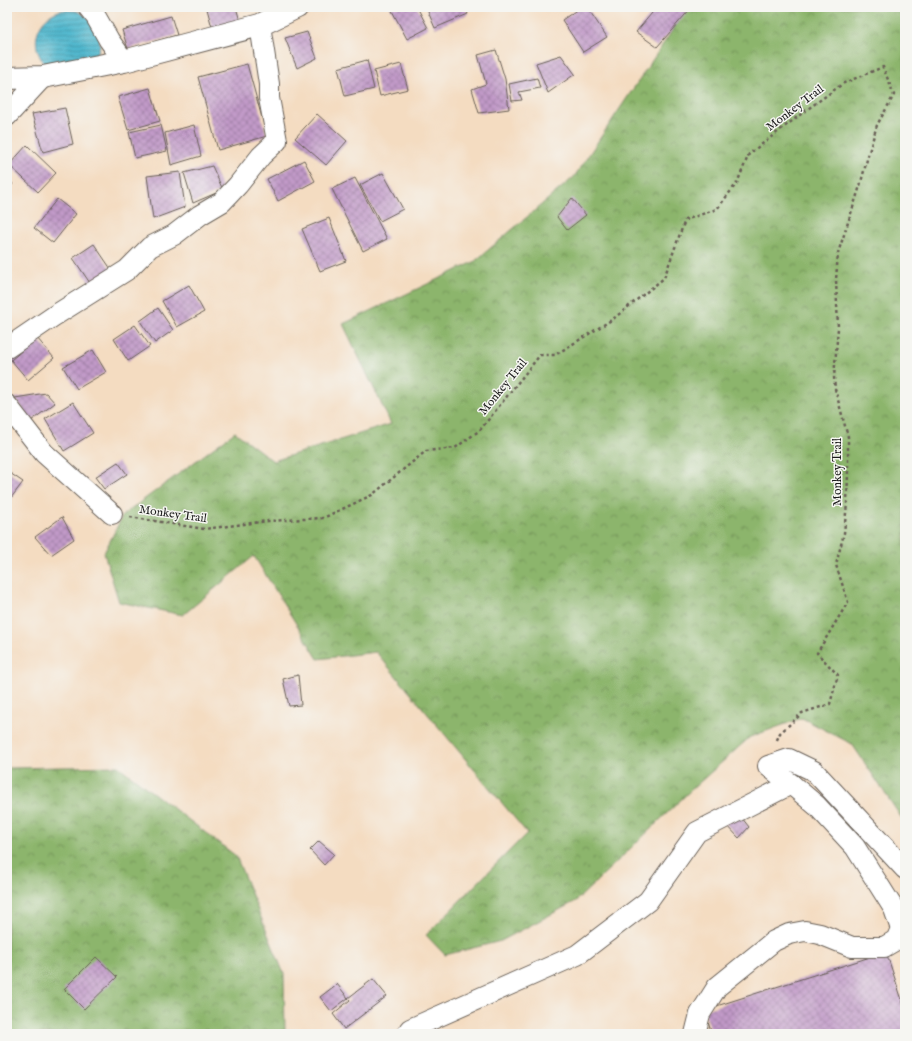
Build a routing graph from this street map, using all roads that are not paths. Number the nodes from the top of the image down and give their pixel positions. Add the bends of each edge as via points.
1 (88, 7) edge
2 (297, 7) edge
3 (260, 25) junction
4 (124, 61) junction
5 (43, 76) junction
6 (7, 78) edge
7 (7, 116) edge
8 (7, 348) edge
9 (7, 405) edge
10 (112, 514) road end
11 (791, 784) junction
12 (905, 869) edge
13 (407, 1034) edge
14 (695, 1034) edge

1 - 4 street
2 - 3 main road
3 - 4 main road
3 - 8 street via 277,140 222,202 174,235 150,247 127,270
4 - 5 main road
5 - 6 main road
5 - 7 street
9 - 10 street via 44,453
11 - 12 street via 768,766 789,759 814,771
11 - 13 street via 696,832 648,902 577,955 410,1029
11 - 14 street via 817,806 855,847 894,909 901,929 896,940 884,947 852,946 805,931 789,934 774,941 717,988 700,1014

